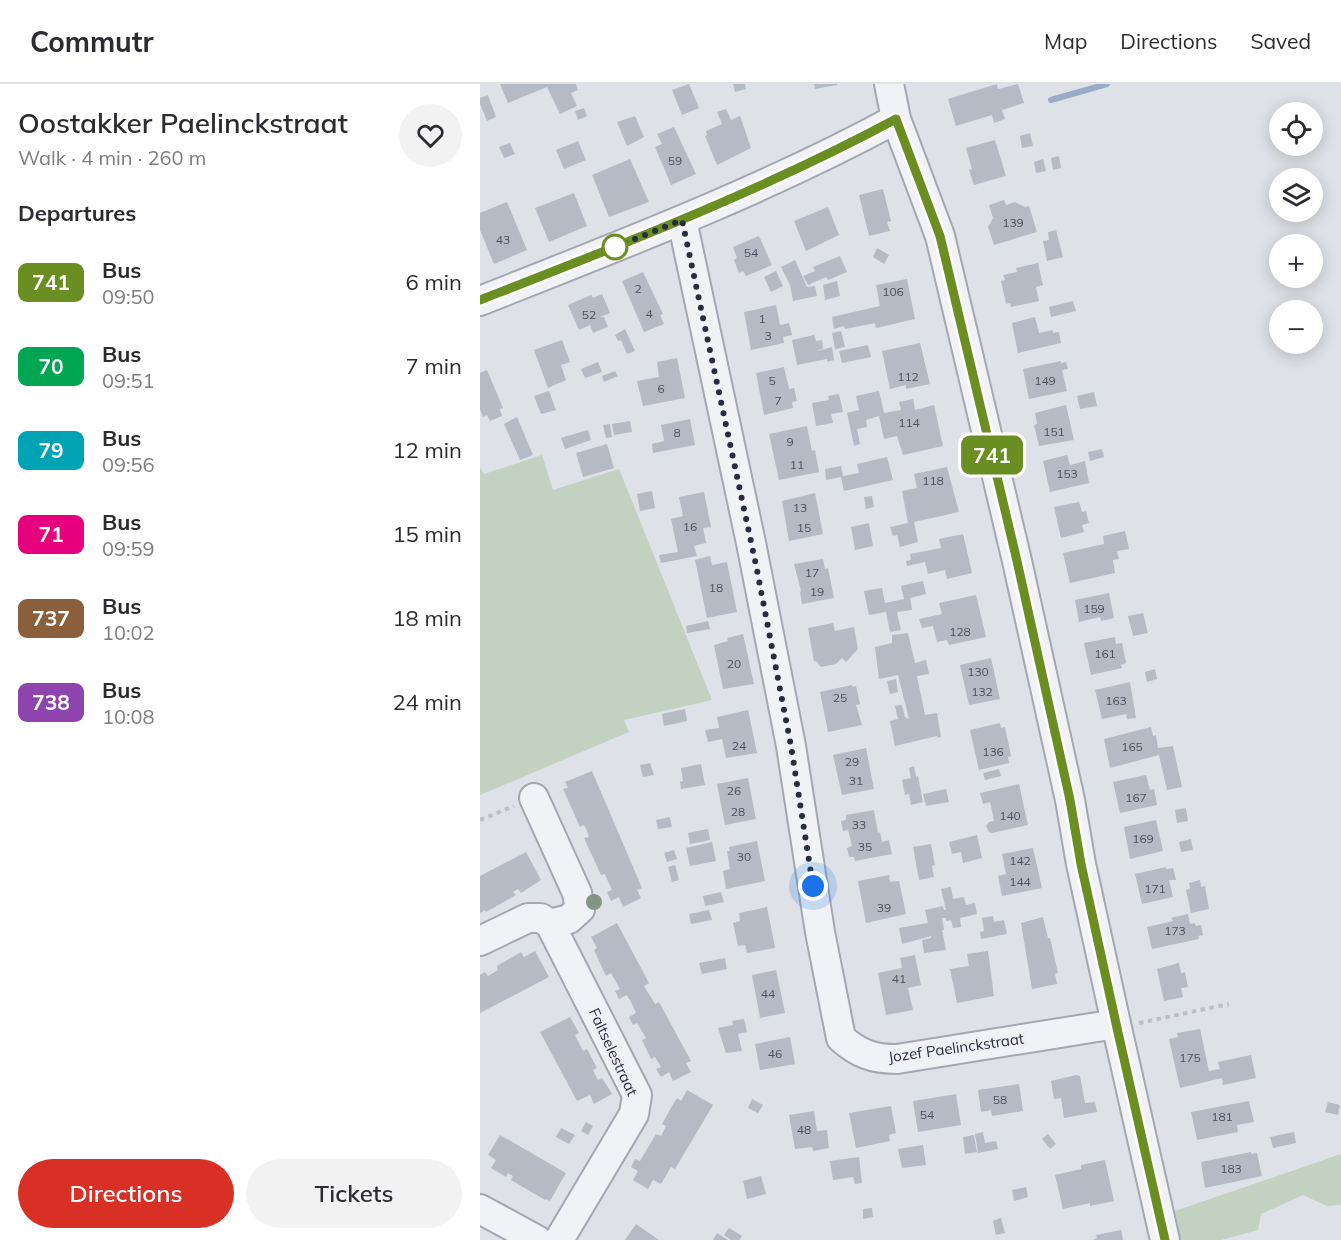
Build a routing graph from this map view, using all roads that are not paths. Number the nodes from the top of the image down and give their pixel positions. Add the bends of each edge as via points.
1 (889, 84) edge
2 (896, 119) junction
3 (682, 220) junction
4 (480, 300) edge
5 (534, 798) road end
6 (550, 924) junction
7 (480, 941) edge
8 (1117, 1026) junction
9 (480, 1209) edge
10 (537, 1240) edge
11 (559, 1240) edge
12 (1165, 1240) edge

1 - 2 street
2 - 3 street
2 - 8 street via 942,244 1017,561
3 - 4 street
3 - 8 street, Jozef Paelinckstraat via 791,746 820,932 842,1038 866,1055 897,1059
5 - 6 street via 577,893 580,909 569,919
6 - 7 street via 541,918 528,918
6 - 11 street, Faltselestraat via 637,1095 634,1114
8 - 12 street
9 - 10 street

